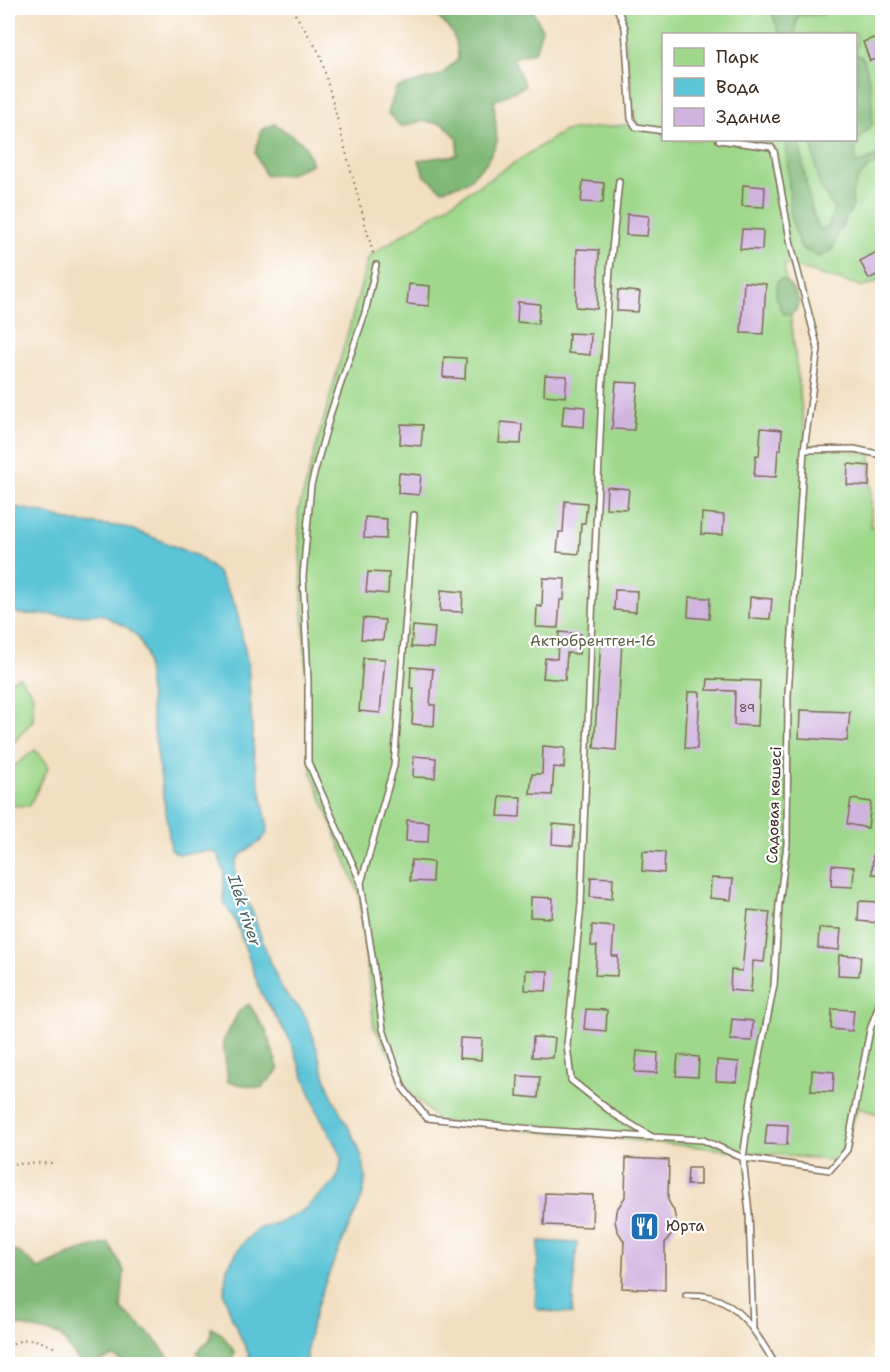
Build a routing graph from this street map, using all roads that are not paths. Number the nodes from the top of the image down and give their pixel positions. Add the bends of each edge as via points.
1 (617, 8) edge
2 (662, 131) edge
3 (726, 141) edge
4 (618, 181) dead end
5 (376, 265) road end
6 (804, 450) junction
7 (882, 455) edge
8 (414, 515) dead end
9 (361, 883) junction
10 (882, 996) edge
11 (652, 1137) junction
12 (743, 1158) junction
13 (686, 1295) dead end
14 (753, 1328) junction
15 (775, 1365) edge

1 - 2 lane via 625,28 631,119 636,127
3 - 6 lane, Садовая көшесі via 771,147 774,152 791,245 818,350
4 - 11 lane via 602,392 582,904 567,1044 571,1080 614,1114
5 - 9 lane via 365,313 311,485 303,576 308,762
6 - 7 lane via 854,449
6 - 12 lane, Садовая көшесі via 788,695 787,843 774,985
8 - 9 lane via 394,766
9 - 11 lane via 383,1029 402,1088 427,1118
10 - 12 lane via 870,1030 847,1150 830,1170
11 - 12 lane via 703,1140
12 - 14 lane, Садовая көшесі
13 - 14 lane via 709,1296 730,1306
14 - 15 lane

